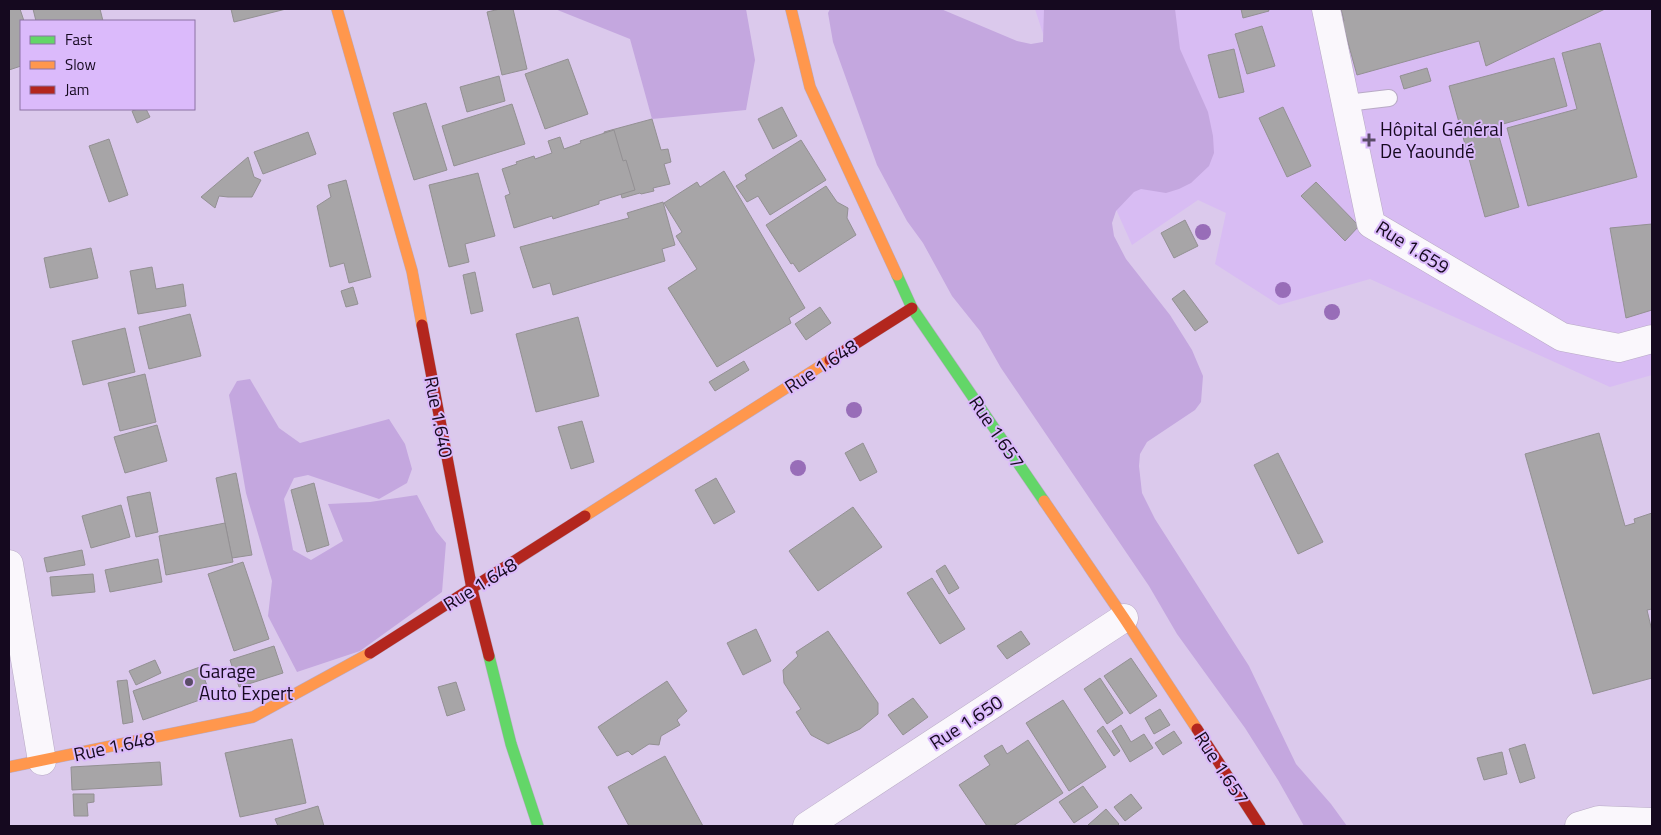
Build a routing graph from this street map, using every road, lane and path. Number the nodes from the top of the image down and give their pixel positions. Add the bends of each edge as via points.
1 (337, 9) edge
2 (791, 9) edge
3 (1326, 9) edge
4 (1389, 98) dead end
5 (1347, 103) junction
6 (912, 308) junction
7 (1652, 339) edge
8 (9, 564) edge
9 (472, 589) junction
10 (1124, 618) junction
11 (42, 761) junction
12 (9, 766) edge
13 (1652, 822) edge
14 (538, 826) edge
15 (808, 826) edge
16 (1260, 826) edge
17 (1579, 826) edge

1 - 9 street, Rue 1.640 via 412,272
2 - 6 street, Rue 1.657 via 810,87
3 - 5 street, Rue 1.659
4 - 5 lane
5 - 7 street, Rue 1.659 via 1371,224 1562,337 1619,348
6 - 9 street, Rue 1.648
6 - 10 street, Rue 1.657
8 - 11 street
9 - 11 street, Rue 1.648 via 356,662 253,716
9 - 14 street, Rue 1.640 via 511,744
10 - 15 street, Rue 1.650
10 - 16 street, Rue 1.657
11 - 12 street, Rue 1.648
13 - 17 street via 1599,820

